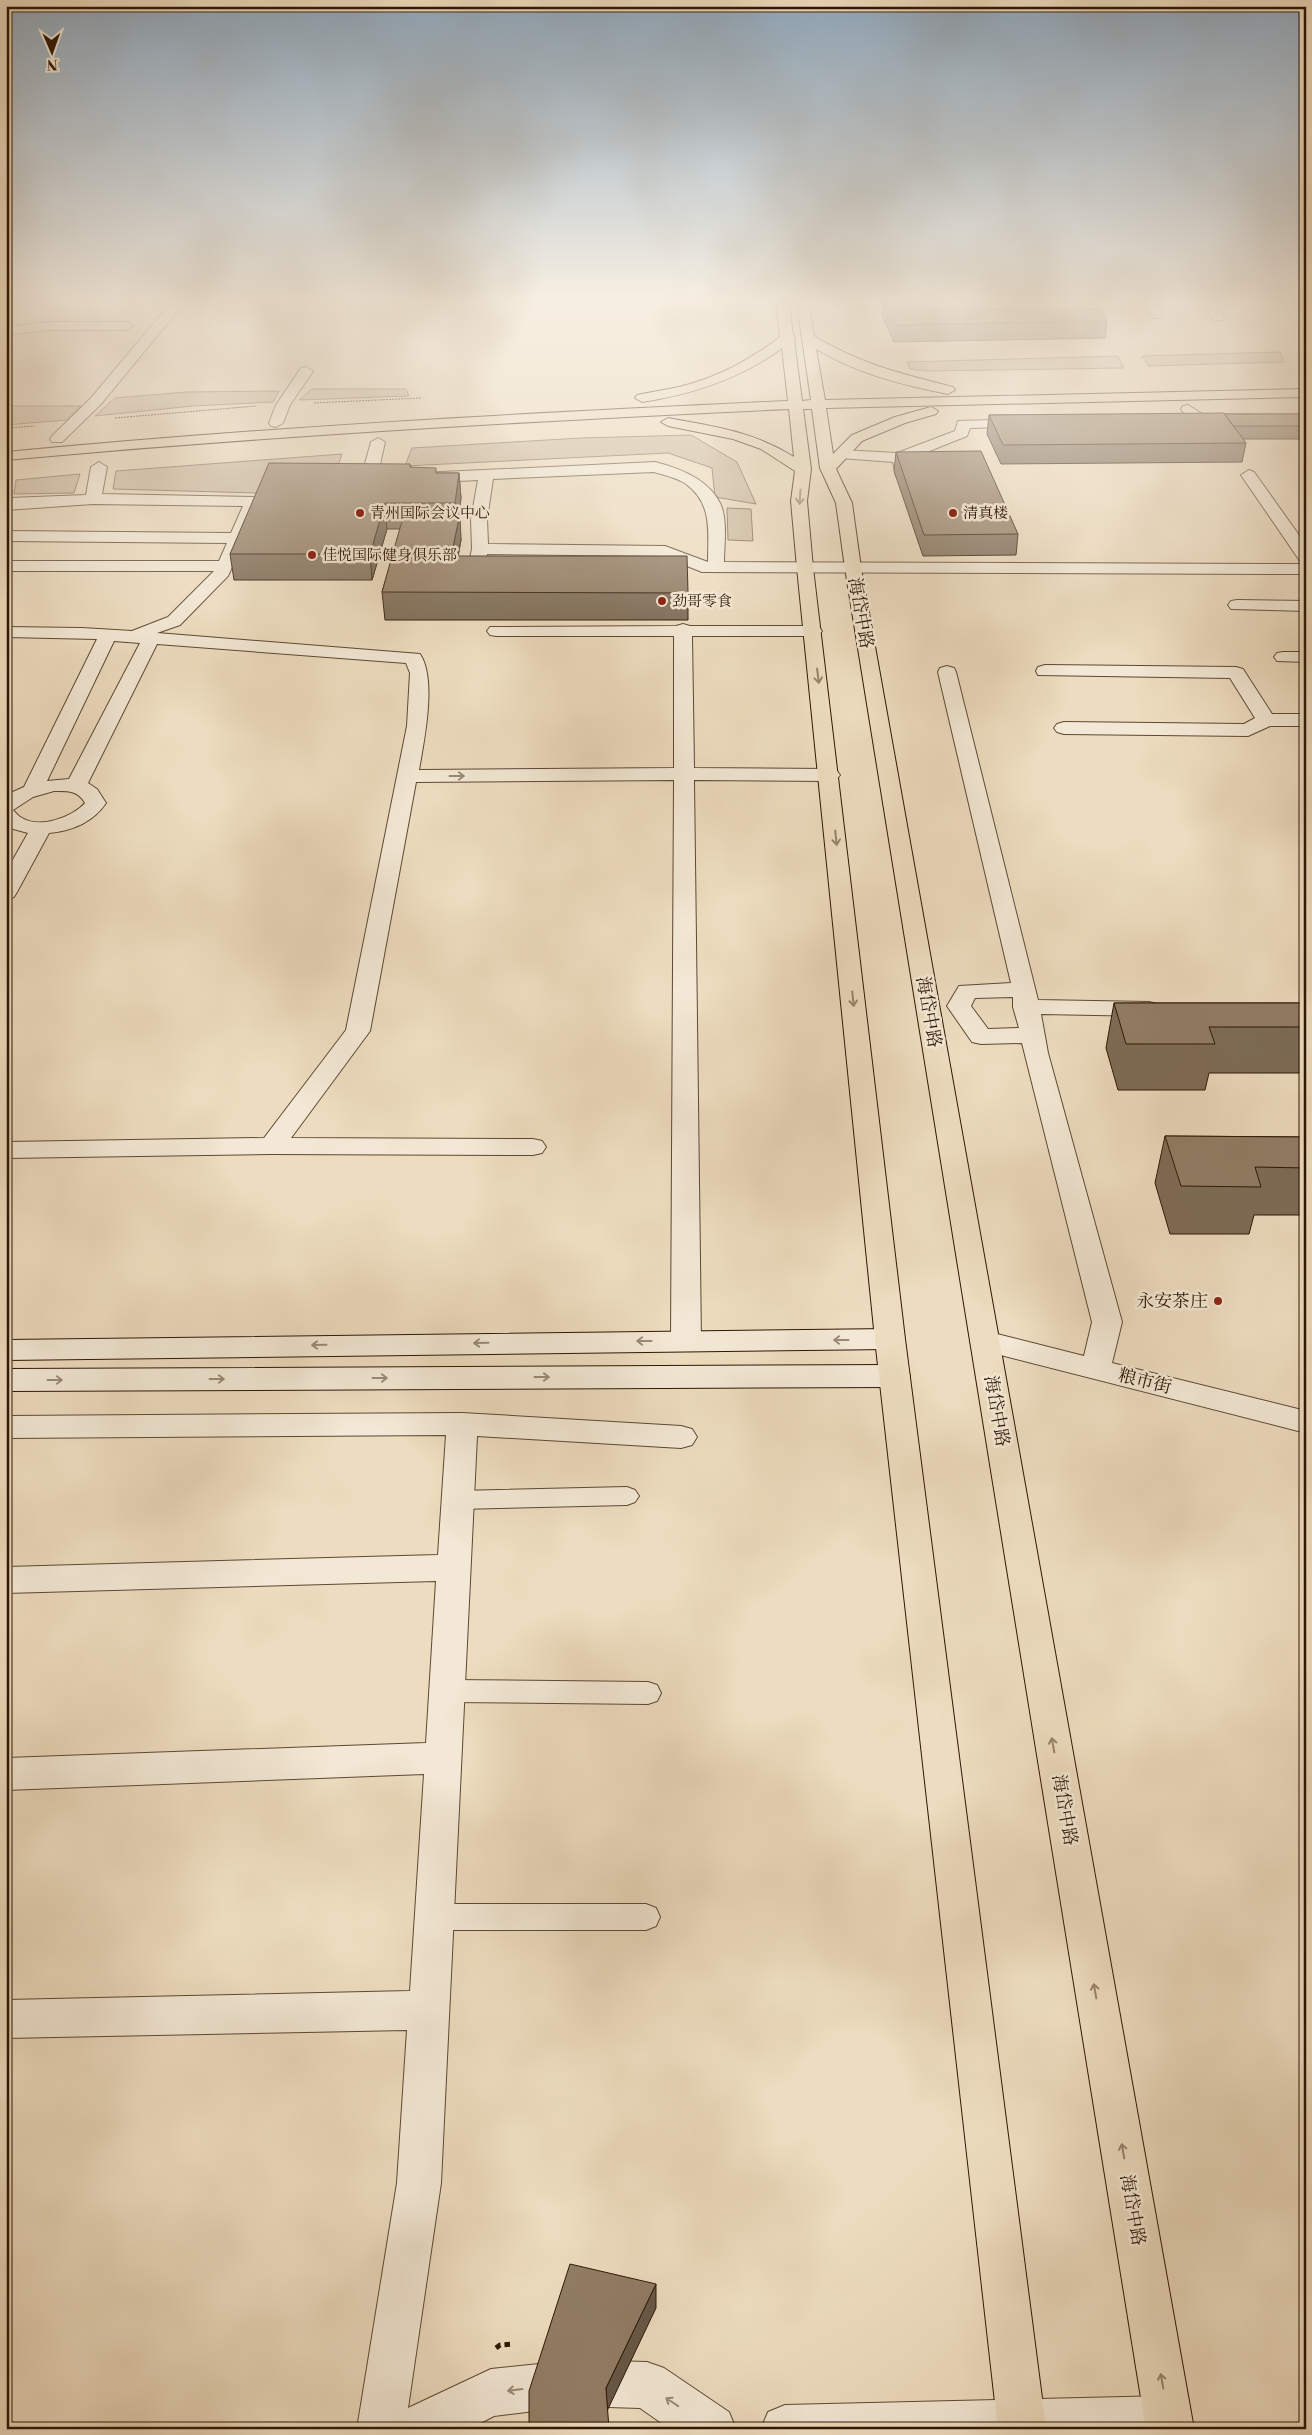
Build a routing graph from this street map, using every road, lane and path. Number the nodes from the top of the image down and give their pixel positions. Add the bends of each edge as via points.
1 (86, 411) edge
2 (280, 411) edge
3 (581, 411) edge
4 (588, 411) edge
5 (601, 411) edge
6 (809, 411) edge
7 (951, 411) edge
8 (965, 411) edge
9 (979, 411) edge
10 (1183, 415) edge
11 (1226, 422) edge
12 (276, 423) junction
13 (1043, 423) edge
14 (57, 439) junction
15 (378, 442) dead end
16 (6, 444) edge
17 (6, 456) edge
18 (899, 458) junction
19 (824, 464) junction
20 (99, 467) dead end
21 (486, 475) junction
22 (1248, 475) dead end
23 (388, 478) edge
24 (407, 478) edge
25 (908, 486) edge
26 (93, 499) junction
27 (6, 505) edge
28 (6, 536) edge
29 (237, 538) junction
30 (480, 549) junction
31 (928, 550) edge
32 (1306, 557) edge
33 (6, 566) edge
34 (224, 566) junction
35 (716, 567) junction
36 (475, 568) edge
37 (805, 568) junction
38 (854, 568) junction
39 (933, 568) junction
40 (1306, 568) edge
41 (1237, 605) dead end
42 (1306, 606) edge
43 (683, 628) dead end
44 (496, 631) dead end
45 (813, 631) junction
46 (6, 632) edge
47 (108, 635) junction
48 (142, 638) junction
49 (1282, 657) dead end
50 (1306, 657) edge
51 (1045, 671) dead end
52 (947, 672) dead end
53 (1266, 720) junction
54 (1306, 720) edge
55 (1064, 728) dead end
56 (409, 768) junction
57 (683, 772) junction
58 (830, 775) junction
59 (76, 786) junction
60 (33, 789) junction
61 (6, 806) edge
62 (6, 815) edge
63 (41, 828) junction
64 (6, 892) edge
65 (1024, 999) junction
66 (928, 1006) junction
67 (959, 1006) junction
68 (1171, 1010) edge
69 (1031, 1035) junction
70 (272, 1146) junction
71 (533, 1147) dead end
72 (6, 1150) edge
73 (890, 1340) junction
74 (686, 1341) junction
75 (985, 1341) junction
76 (6, 1350) edge
77 (1096, 1369) junction
78 (895, 1376) junction
79 (6, 1380) edge
80 (1306, 1422) edge
81 (462, 1424) junction
82 (6, 1427) edge
83 (681, 1437) dead end
84 (627, 1496) dead end
85 (458, 1500) junction
86 (454, 1568) junction
87 (6, 1580) edge
88 (448, 1691) junction
89 (648, 1693) dead end
90 (444, 1758) junction
91 (6, 1774) edge
92 (435, 1917) junction
93 (646, 1917) dead end
94 (430, 2010) junction
95 (6, 2020) edge
96 (1169, 2424) edge
97 (1021, 2426) edge
98 (381, 2429) edge
99 (417, 2429) edge
100 (712, 2429) edge
101 (785, 2429) edge

1 - 14 street
2 - 12 street
3 - 12 main road
4 - 17 main road
5 - 19 main road via 738,435
6 - 19 main road, 海岱中路
7 - 19 main road via 900,420 876,429 856,438
8 - 18 street via 962,433
9 - 13 street
10 - 11 street via 1206,422
12 - 14 main road
14 - 16 main road
15 - 23 street via 364,479
18 - 19 street
18 - 25 street
19 -> 37 main road, 海岱中路 via 799,501
19 - 38 main road, 海岱中路 via 844,503
20 - 26 street
21 - 24 street
21 - 30 street via 479,519
21 - 35 street via 656,467 691,480 713,504
22 - 32 street
26 - 27 street
26 - 29 street via 253,502
28 - 29 street
29 - 34 street
30 - 35 street via 665,551 702,567
30 - 36 street
31 - 39 street
33 - 34 street
34 - 48 street via 222,572 174,621
35 - 37 street
37 - 38 street
37 - 45 main road, 海岱中路
38 - 39 street
38 - 66 main road, 海岱中路
39 - 40 street
41 - 42 street
43 - 57 street
44 - 45 street
45 -> 58 main road, 海岱中路
46 - 47 street
47 - 48 street
47 - 60 street
48 - 56 street via 414,658 419,673 417,726
48 - 59 street
49 - 50 street
51 - 53 street via 1236,673
52 - 65 street
53 - 54 street
53 - 55 street via 1248,730
56 - 57 street via 614,776
56 - 70 street via 358,1031
57 - 58 street
57 - 74 street
58 -> 73 main road, 海岱中路
59 - 60 street
59 - 63 street via 94,796 96,802 92,810 72,822
60 - 61 street via 20,794
62 - 63 street via 16,824
63 - 64 street
65 - 67 street via 967,991
65 - 68 street
65 - 69 street
66 - 67 street
66 - 75 main road, 海岱中路
67 - 69 street via 981,1037
69 - 77 street via 1107,1322
70 - 71 street
70 - 72 street
73 -> 74 street
73 - 78 main road, 海岱中路
74 -> 76 street
75 - 77 street, 粮市街
96 -> 75 main road, 海岱中路
77 - 80 street, 粮市街
79 -> 78 street
78 - 97 main road, 海岱中路
81 - 82 street
81 - 83 street
81 - 85 street
84 - 85 lane
85 - 86 street
86 - 87 street
86 - 88 street
88 - 89 lane
88 - 90 street
90 - 91 street
90 - 92 street
92 - 93 lane
92 - 94 street
94 - 95 street
94 - 98 street via 420,2183
96 - 97 street
97 - 101 street
100 -> 99 street via 647,2385 577,2383 491,2393

